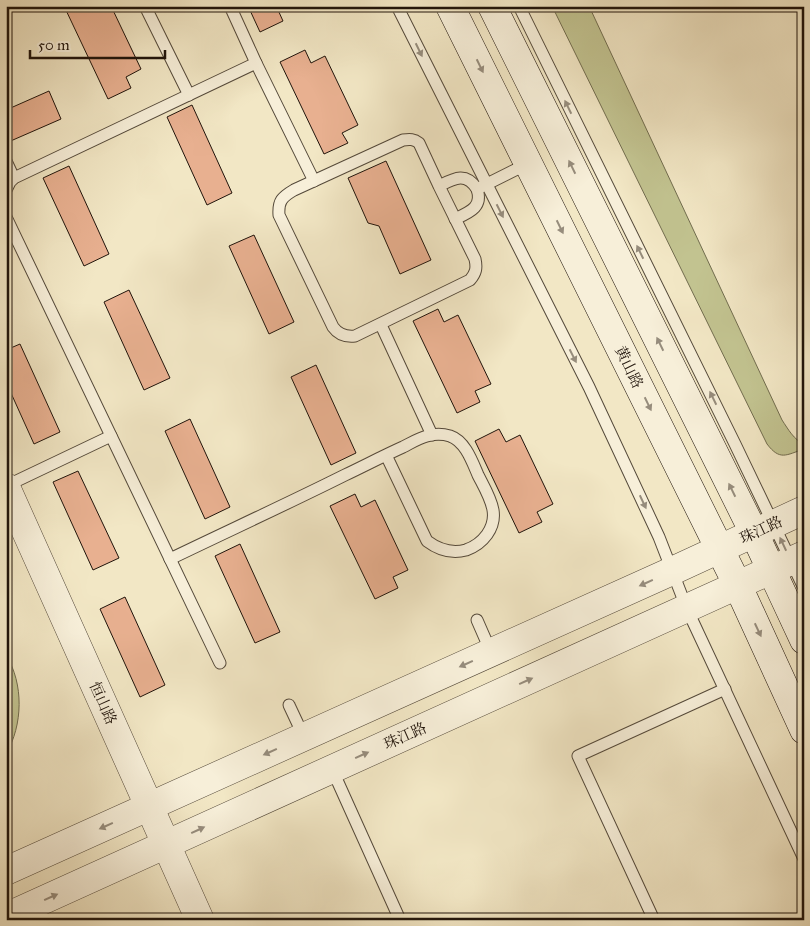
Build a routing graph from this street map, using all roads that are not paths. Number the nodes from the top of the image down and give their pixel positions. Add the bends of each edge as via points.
1 (145, 6) edge
2 (230, 6) edge
3 (397, 6) edge
4 (450, 6) edge
5 (492, 6) edge
6 (519, 6) edge
7 (256, 63) junction
8 (189, 95) junction
9 (6, 161) edge
10 (528, 163) junction
11 (14, 178) junction
12 (314, 181) junction
13 (440, 186) junction
14 (482, 187) junction
15 (6, 190) edge
16 (6, 217) edge
17 (455, 219) junction
18 (381, 325) junction
19 (432, 435) junction
20 (111, 436) junction
21 (386, 455) junction
22 (6, 487) edge
23 (804, 510) edge
24 (6, 516) edge
25 (764, 529) junction
26 (720, 549) junction
27 (170, 559) junction
28 (789, 562) edge
29 (672, 571) junction
30 (738, 586) junction
31 (804, 588) edge
32 (687, 609) junction
33 (477, 620) dead end
34 (804, 640) edge
35 (492, 652) junction
36 (220, 663) dead end
37 (724, 690) junction
38 (289, 705) dead end
39 (804, 730) edge
40 (304, 736) junction
41 (332, 769) junction
42 (144, 809) junction
43 (161, 847) junction
44 (804, 859) edge
45 (6, 871) edge
46 (6, 917) edge
47 (187, 920) edge
48 (200, 920) edge
49 (400, 920) edge
50 (654, 920) edge

1 - 8 lane
2 - 7 lane
3 -> 14 lane
4 -> 10 street, 黄山路
25 -> 5 street
25 -> 6 lane via 736,444
7 - 8 lane
7 - 12 lane
8 - 11 lane
9 - 11 lane
10 - 14 lane
10 -> 26 street, 黄山路
11 - 15 lane
12 - 13 lane via 403,140 413,139 419,143
12 - 18 lane via 284,196 278,206 279,215 337,332 355,336
13 - 14 lane via 459,178
13 - 17 lane
14 - 17 lane via 477,204
14 -> 29 lane via 589,387
16 - 20 lane
17 - 18 lane via 475,259 476,266 470,280
18 - 19 lane
19 - 21 lane
19 - 21 lane via 450,436 461,444 493,508 489,534 470,549 449,552 427,541
20 - 22 lane
20 - 27 lane
21 - 27 lane
22 - 42 street, 恒山路
23 - 25 street, 珠江路
24 - 42 street, 恒山路
25 - 26 street, 珠江路
25 - 28 street
26 - 29 street, 珠江路
26 - 30 street, 黄山路
27 - 36 lane
28 - 30 street, 珠江路
31 -> 28 lane
28 - 34 street
29 - 32 lane
29 -> 35 street, 珠江路
30 - 32 street, 珠江路
30 -> 39 street, 黄山路
32 - 37 lane
41 -> 32 street, 珠江路
33 - 35 lane
35 -> 40 street, 珠江路
37 - 44 lane
37 - 50 lane via 578,756
38 - 40 lane
40 -> 42 street, 珠江路
43 -> 41 street, 珠江路
41 - 49 lane
42 - 43 street, 恒山路
42 -> 45 street, 珠江路
46 -> 43 street, 珠江路
43 - 47 street, 恒山路
43 - 48 street, 恒山路

